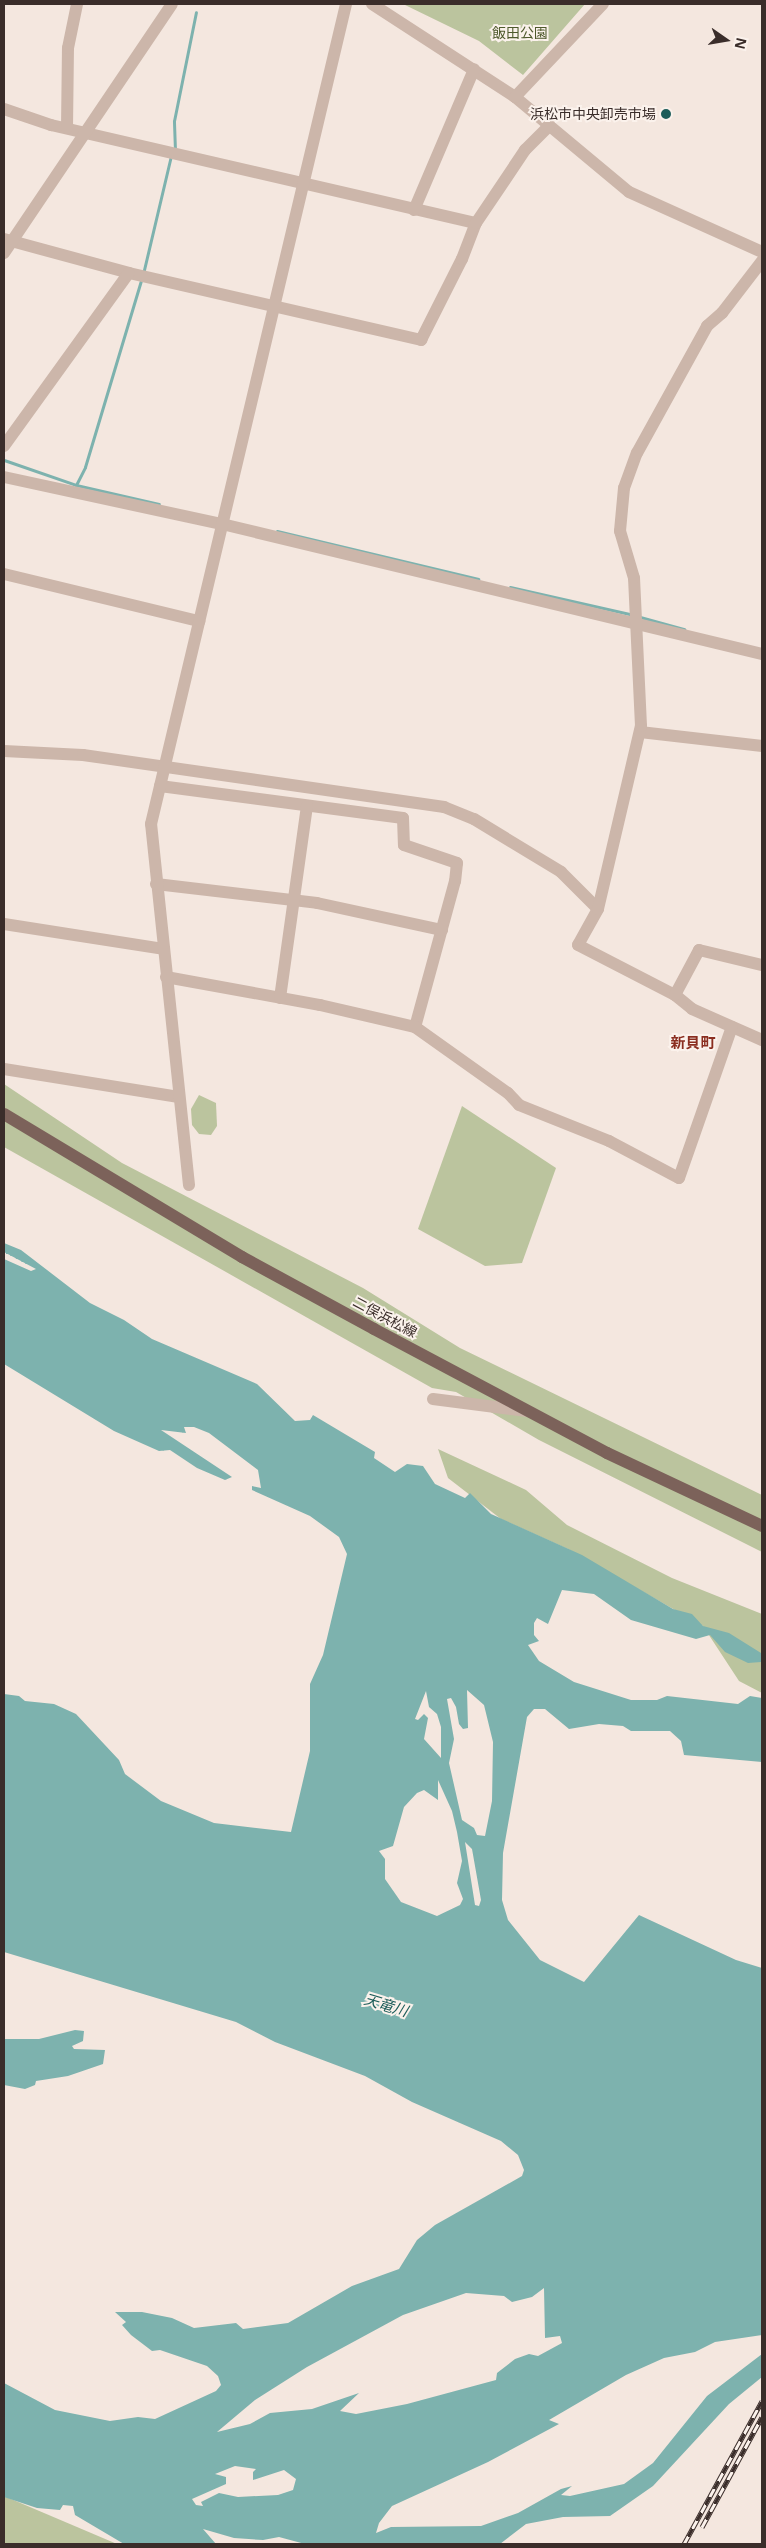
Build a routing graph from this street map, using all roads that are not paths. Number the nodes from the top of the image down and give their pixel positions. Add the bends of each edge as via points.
1 (77, 4) edge
2 (172, 4) edge
3 (346, 4) edge
4 (372, 4) edge
5 (603, 4) edge
6 (474, 69) junction
7 (514, 97) junction
8 (4, 109) edge
9 (549, 126) junction
10 (67, 128) junction
11 (85, 133) junction
12 (304, 184) junction
13 (414, 210) junction
14 (476, 223) junction
15 (8, 240) edge
16 (762, 252) edge
17 (4, 253) edge
18 (762, 261) edge
19 (137, 275) junction
20 (275, 307) junction
21 (4, 446) edge
22 (4, 477) edge
23 (222, 524) junction
24 (4, 574) edge
25 (199, 621) junction
26 (635, 623) junction
27 (762, 654) edge
28 (640, 732) junction
29 (762, 746) edge
30 (4, 752) edge
31 (163, 768) junction
32 (160, 786) junction
33 (307, 806) junction
34 (156, 884) junction
35 (292, 899) junction
36 (598, 909) junction
37 (4, 924) edge
38 (442, 930) junction
39 (163, 949) junction
40 (762, 965) edge
41 (166, 977) junction
42 (674, 995) junction
43 (280, 998) junction
44 (415, 1027) junction
45 (732, 1027) junction
46 (762, 1040) edge
47 (4, 1069) edge
48 (179, 1097) junction
49 (4, 1114) edge
50 (189, 1185) dead end
51 (433, 1399) dead end
52 (530, 1411) junction
53 (762, 1526) edge

1 - 10 street via 68,48
2 - 11 street
3 - 12 street
4 - 6 street
5 - 7 street
6 - 7 street
6 - 13 street
7 - 9 street
8 - 10 street
9 - 14 street via 526,150
9 - 16 street via 629,192
10 - 11 street
11 - 12 street
11 - 15 street
12 - 13 street
12 - 20 street
13 - 14 street
14 - 20 street via 462,259 421,340
15 - 17 street
15 - 19 street
18 - 26 street via 722,313 707,326 634,462 619,516 620,531 634,578
19 - 20 street
19 - 21 street
20 - 23 street
22 - 23 street
23 - 25 street
23 - 26 street
24 - 25 street
25 - 31 street
26 - 27 street
26 - 28 street
28 - 29 street
28 - 36 street
30 - 31 street via 83,755
31 - 32 street
31 - 36 street via 444,807 474,820 561,872
32 - 33 street via 246,795
32 - 34 street via 151,824
33 - 35 street
33 - 38 street via 403,818 404,845 457,864
34 - 35 street
34 - 39 street
35 - 38 street
35 - 43 street
36 - 42 street via 578,945
37 - 39 street
38 - 44 street
39 - 41 street
40 - 42 street via 699,950
41 - 43 street
41 - 48 street
42 - 45 street via 692,1009
43 - 44 street
44 - 45 street via 508,1093 519,1106 609,1140 679,1178
45 - 46 street
47 - 48 street
48 - 50 street
49 - 52 main road, 二俣浜松線 via 242,1257
51 - 52 street
52 - 53 main road, 二俣浜松線 via 607,1452

